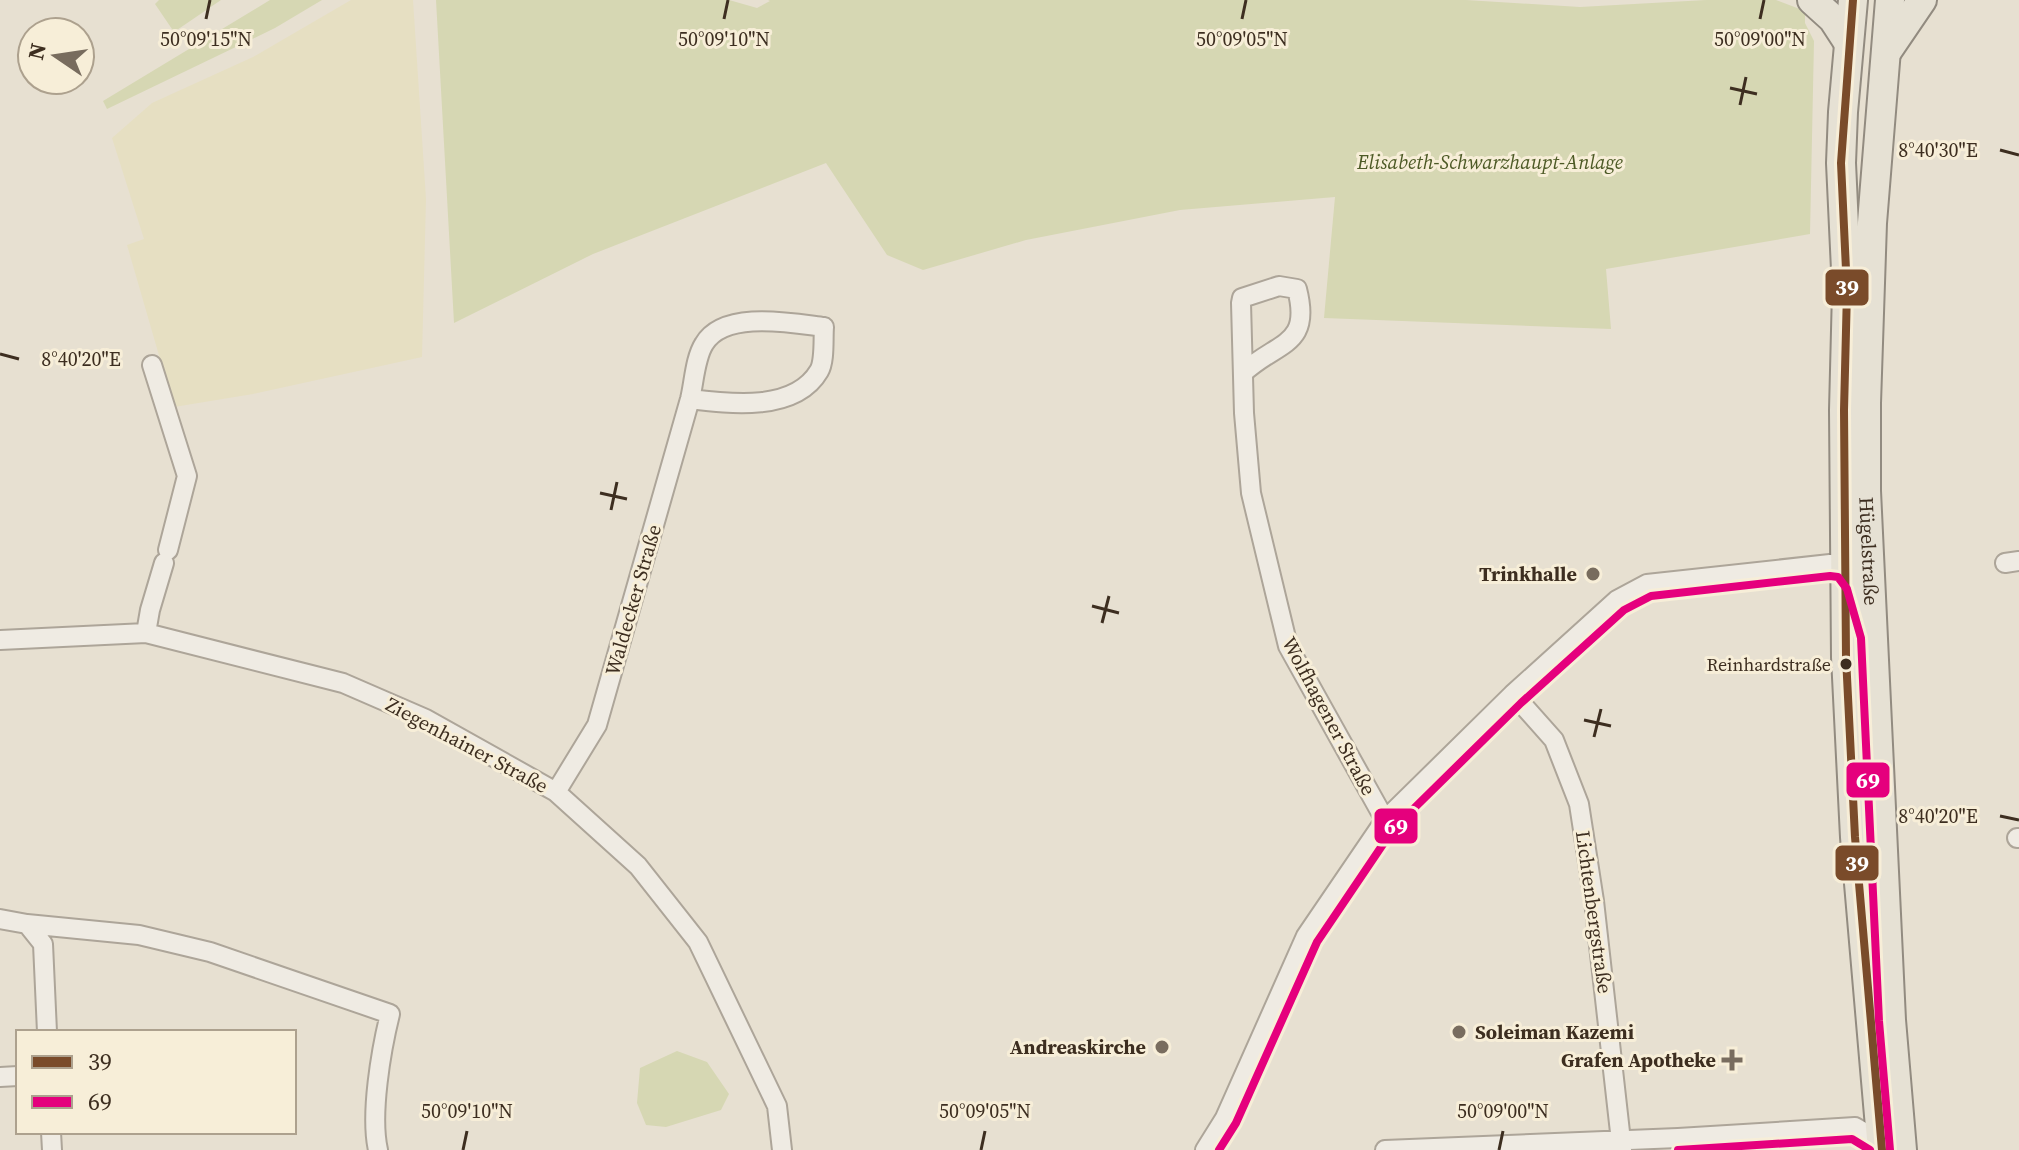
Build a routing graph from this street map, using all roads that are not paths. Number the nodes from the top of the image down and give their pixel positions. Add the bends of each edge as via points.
1 (1812, 0) edge
2 (1853, 0) edge
3 (1890, 0) edge
4 (1922, 0) edge
5 (1848, 42) junction
6 (1885, 54) junction
7 (152, 365) dead end
8 (1243, 373) junction
9 (690, 399) junction
10 (1845, 566) junction
11 (146, 633) junction
12 (1873, 636) junction
13 (0, 640) edge
14 (1513, 694) junction
15 (556, 792) junction
16 (1385, 820) junction
17 (0, 919) edge
18 (27, 924) junction
19 (47, 1030) edge
20 (1883, 1135) edge
21 (1679, 1144) edge
22 (1621, 1145) edge
23 (378, 1150) edge
24 (782, 1150) edge
25 (1205, 1150) edge
26 (1385, 1150) edge

1 - 5 main road
2 - 5 main road, Hügelstraße
3 - 6 main road, Hügelstraße
4 - 6 main road
5 - 10 main road, Hügelstraße via 1841,163 1847,291
6 - 12 main road, Hügelstraße via 1867,372
7 - 11 street via 187,476
8 - 8 street, Wolfhagener Straße via 1298,332 1303,312 1297,289 1279,286 1242,298
8 - 16 street, Wolfhagener Straße via 1251,493 1288,646
9 - 9 street, Waldecker Straße via 744,405 798,393 821,369 824,327 755,319 713,332 702,345
9 - 15 street, Waldecker Straße via 597,725
10 - 12 main road via 1858,584
10 - 14 street via 1647,584 1617,600
10 - 20 main road, Hügelstraße via 1855,837
11 - 13 street, Ziegenhainer Straße
11 - 15 street, Ziegenhainer Straße via 343,683 426,719
12 - 20 main road, Hügelstraße via 1891,1020
14 - 16 street
14 - 22 street, Lichtenbergstraße via 1554,740 1579,804
15 - 24 street, Ziegenhainer Straße via 638,866 698,942 777,1106
16 - 25 street via 1306,936 1225,1118
17 - 18 street
18 - 19 street via 43,944
18 - 23 street via 139,935 210,952 390,1014 374,1134
20 - 21 street
21 - 22 street
22 - 26 street

